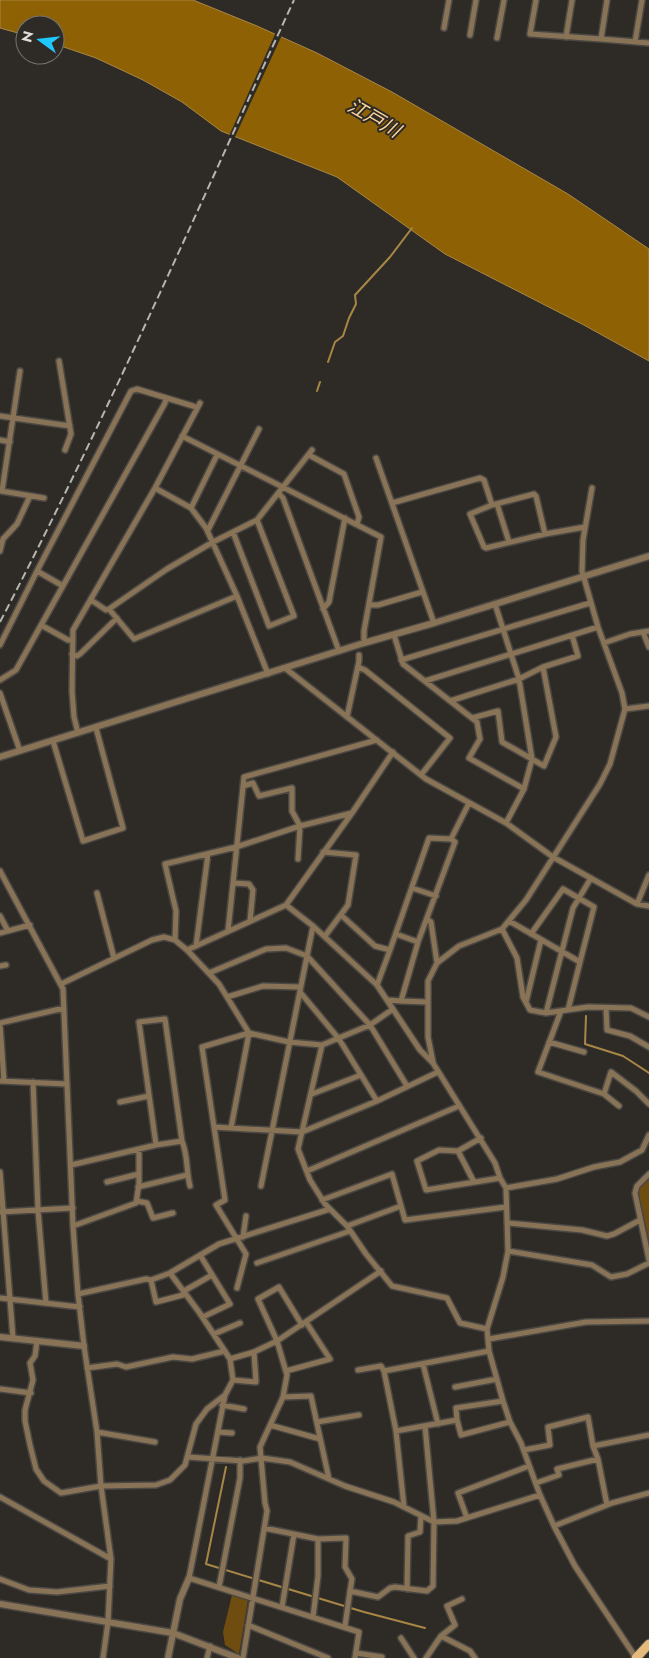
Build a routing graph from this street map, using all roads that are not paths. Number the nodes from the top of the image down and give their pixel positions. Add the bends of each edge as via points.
1 (449, 0) edge
2 (476, 0) edge
3 (504, 0) edge
4 (536, 0) edge
5 (572, 0) edge
6 (607, 0) edge
7 (642, 0) edge
8 (444, 28) dead end
9 (470, 35) dead end
10 (566, 37) junction
11 (497, 38) dead end
12 (601, 38) junction
13 (635, 42) junction
14 (649, 44) edge
15 (59, 361) dead end
16 (20, 371) dead end
17 (166, 398) junction
18 (0, 416) edge
19 (13, 418) junction
20 (70, 426) junction
21 (259, 429) dead end
22 (182, 436) junction
23 (0, 440) edge
24 (10, 442) junction
25 (66, 450) dead end
26 (217, 455) junction
27 (376, 458) dead end
28 (240, 466) junction
29 (155, 488) junction
30 (284, 488) junction
31 (592, 488) dead end
32 (1, 491) edge
33 (278, 494) junction
34 (30, 496) junction
35 (44, 498) dead end
36 (392, 503) junction
37 (495, 504) junction
38 (191, 508) junction
39 (345, 518) junction
40 (257, 520) junction
41 (357, 524) junction
42 (586, 527) junction
43 (208, 530) junction
44 (233, 532) junction
45 (545, 534) junction
46 (1, 537) edge
47 (213, 542) junction
48 (509, 542) junction
49 (0, 551) edge
50 (649, 556) edge
51 (37, 571) junction
52 (584, 576) junction
53 (63, 586) junction
54 (422, 592) junction
55 (237, 596) junction
56 (91, 600) junction
57 (590, 603) junction
58 (495, 604) junction
59 (369, 605) junction
60 (109, 608) junction
61 (323, 609) junction
62 (118, 618) junction
63 (434, 623) junction
64 (41, 625) junction
65 (598, 627) junction
66 (503, 630) junction
67 (646, 632) edge
68 (394, 635) junction
69 (572, 635) junction
70 (73, 640) junction
71 (364, 643) junction
72 (604, 643) junction
73 (0, 645) edge
74 (649, 647) edge
75 (339, 651) junction
76 (72, 654) junction
77 (358, 655) dead end
78 (511, 655) junction
79 (402, 660) junction
80 (358, 667) junction
81 (543, 667) junction
82 (285, 668) junction
83 (268, 674) junction
84 (519, 679) junction
85 (0, 680) edge
86 (425, 681) junction
87 (0, 693) edge
88 (450, 701) junction
89 (649, 706) edge
90 (625, 709) junction
91 (347, 717) junction
92 (472, 718) junction
93 (96, 728) junction
94 (78, 733) junction
95 (377, 740) junction
96 (54, 741) junction
97 (20, 751) junction
98 (393, 752) junction
99 (0, 757) edge
100 (532, 759) junction
101 (421, 775) junction
102 (243, 786) junction
103 (524, 789) junction
104 (469, 803) junction
105 (352, 813) junction
106 (506, 823) junction
107 (300, 826) junction
108 (451, 839) junction
109 (236, 847) junction
110 (323, 852) junction
111 (208, 854) junction
112 (554, 857) junction
113 (298, 859) dead end
114 (0, 871) edge
115 (649, 875) edge
116 (591, 878) junction
117 (233, 882) junction
118 (412, 888) junction
119 (97, 893) dead end
120 (436, 896) junction
121 (578, 898) junction
122 (637, 904) junction
123 (286, 905) junction
124 (649, 906) edge
125 (341, 915) junction
126 (0, 916) edge
127 (427, 919) junction
128 (250, 921) junction
129 (509, 921) junction
130 (30, 925) junction
131 (314, 926) junction
132 (502, 929) junction
133 (8, 931) junction
134 (228, 931) junction
135 (0, 933) edge
136 (396, 934) junction
137 (531, 934) junction
138 (325, 936) junction
139 (175, 940) junction
140 (541, 940) junction
141 (418, 942) junction
142 (196, 946) junction
143 (187, 950) junction
144 (390, 950) junction
145 (561, 952) junction
146 (307, 956) junction
147 (114, 958) junction
148 (580, 962) junction
149 (437, 963) junction
150 (209, 973) junction
151 (61, 984) junction
152 (377, 984) junction
153 (300, 990) junction
154 (227, 997) junction
155 (388, 1000) junction
156 (401, 1001) junction
157 (427, 1002) junction
158 (526, 1002) junction
159 (64, 1008) junction
160 (606, 1008) junction
161 (393, 1009) junction
162 (568, 1010) junction
163 (561, 1011) junction
164 (546, 1013) junction
165 (649, 1017) edge
166 (0, 1023) edge
167 (370, 1025) junction
168 (249, 1032) junction
169 (339, 1039) junction
170 (289, 1042) junction
171 (549, 1042) junction
172 (322, 1044) junction
173 (649, 1047) edge
174 (584, 1052) dead end
175 (433, 1063) junction
176 (438, 1072) junction
177 (362, 1074) junction
178 (2, 1081) edge
179 (33, 1082) junction
180 (66, 1084) junction
181 (407, 1086) junction
182 (312, 1094) junction
183 (604, 1094) junction
184 (149, 1096) junction
185 (378, 1101) junction
186 (120, 1102) dead end
187 (649, 1104) edge
188 (459, 1106) junction
189 (619, 1106) dead end
190 (214, 1127) junction
191 (231, 1128) junction
192 (272, 1130) junction
193 (302, 1132) junction
194 (649, 1135) edge
195 (481, 1138) junction
196 (182, 1141) junction
197 (156, 1145) junction
198 (139, 1149) junction
199 (458, 1151) junction
200 (71, 1165) junction
201 (307, 1171) junction
202 (0, 1172) edge
203 (139, 1174) junction
204 (649, 1174) edge
205 (187, 1175) junction
206 (500, 1178) junction
207 (106, 1182) dead end
208 (474, 1182) junction
209 (190, 1186) dead end
210 (261, 1186) dead end
211 (138, 1187) junction
212 (506, 1188) junction
213 (322, 1200) junction
214 (137, 1201) junction
215 (401, 1206) junction
216 (506, 1207) junction
217 (73, 1208) junction
218 (330, 1209) junction
219 (38, 1210) junction
220 (2, 1212) edge
221 (173, 1213) dead end
222 (246, 1216) dead end
223 (640, 1220) junction
224 (507, 1223) junction
225 (73, 1226) junction
226 (349, 1228) junction
227 (244, 1236) junction
228 (235, 1239) junction
229 (508, 1251) junction
230 (200, 1256) junction
231 (649, 1261) edge
232 (257, 1262) dead end
233 (381, 1271) junction
234 (170, 1273) junction
235 (212, 1275) junction
236 (151, 1280) junction
237 (236, 1288) dead end
238 (184, 1292) junction
239 (78, 1294) junction
240 (0, 1298) edge
241 (10, 1299) junction
242 (46, 1303) junction
243 (80, 1307) junction
244 (203, 1317) junction
245 (649, 1321) edge
246 (240, 1323) dead end
247 (304, 1323) junction
248 (488, 1329) junction
249 (214, 1334) junction
250 (0, 1337) edge
251 (14, 1338) junction
252 (489, 1339) junction
253 (37, 1341) junction
254 (277, 1341) junction
255 (84, 1346) junction
256 (224, 1351) junction
257 (489, 1351) junction
258 (254, 1352) junction
259 (230, 1359) junction
260 (423, 1364) junction
261 (87, 1368) junction
262 (358, 1370) dead end
263 (286, 1371) junction
264 (384, 1371) junction
265 (498, 1379) junction
266 (233, 1380) junction
267 (455, 1387) dead end
268 (0, 1389) edge
269 (31, 1392) junction
270 (225, 1395) junction
271 (283, 1396) junction
272 (503, 1401) junction
273 (222, 1405) junction
274 (244, 1409) dead end
275 (359, 1415) dead end
276 (457, 1420) junction
277 (317, 1422) junction
278 (510, 1422) junction
279 (438, 1424) junction
280 (270, 1425) junction
281 (425, 1426) junction
282 (396, 1431) junction
283 (97, 1432) junction
284 (218, 1432) junction
285 (232, 1434) dead end
286 (649, 1435) edge
287 (320, 1439) junction
288 (155, 1442) dead end
289 (593, 1446) junction
290 (524, 1450) junction
291 (188, 1457) junction
292 (262, 1458) junction
293 (212, 1459) junction
294 (598, 1459) junction
295 (240, 1460) junction
296 (530, 1466) junction
297 (329, 1479) junction
298 (536, 1483) junction
299 (101, 1486) junction
300 (649, 1493) edge
301 (540, 1495) junction
302 (0, 1496) edge
303 (607, 1506) junction
304 (404, 1507) junction
305 (421, 1516) junction
306 (467, 1518) junction
307 (434, 1522) junction
308 (554, 1526) junction
309 (264, 1528) junction
310 (294, 1534) junction
311 (318, 1539) junction
312 (111, 1559) junction
313 (189, 1578) junction
314 (0, 1579) edge
315 (110, 1586) junction
316 (219, 1587) junction
317 (407, 1589) junction
318 (350, 1591) junction
319 (252, 1598) junction
320 (462, 1599) dead end
321 (0, 1604) edge
322 (282, 1607) junction
323 (313, 1617) junction
324 (108, 1622) junction
325 (248, 1625) junction
326 (345, 1626) junction
327 (173, 1633) junction
328 (441, 1636) junction
329 (401, 1638) dead end
330 (649, 1644) edge
331 (210, 1646) junction
332 (355, 1655) edge
333 (382, 1657) edge
334 (103, 1658) edge
335 (168, 1658) edge
336 (207, 1658) edge
337 (238, 1658) edge
338 (243, 1658) edge
339 (328, 1658) edge
340 (414, 1658) edge
341 (426, 1658) edge
342 (475, 1658) edge
343 (636, 1658) edge

1 - 8 street
2 - 9 street
3 - 11 street
4 - 10 street via 530,34
5 - 10 street
6 - 12 street
7 - 13 street
10 - 12 street
12 - 13 street
13 - 14 street
15 - 20 street
16 - 19 street
17 - 22 street via 199,406
17 - 51 street via 137,389 131,391
17 - 53 street
18 - 19 street
19 - 20 street
19 - 24 street
20 - 25 street
21 - 28 street
22 - 26 street
22 - 29 street
23 - 24 street
24 - 32 street
26 - 28 street
26 - 38 street
27 - 36 street
28 - 30 street
28 - 43 street
29 - 38 street
29 - 56 street
30 - 33 street
30 - 39 street
30 - 41 street via 311,453 344,474 359,517
31 - 42 street
32 - 34 street
33 - 40 street
33 - 61 street via 283,498
34 - 35 street
34 - 46 street via 17,524
36 - 37 street via 480,478
36 - 54 street
37 - 45 street via 534,494
37 - 48 street
37 - 48 street via 470,514 486,548
38 - 43 street
39 - 41 street
39 - 61 street via 329,602
40 - 44 street
40 - 44 street via 294,616 269,626
41 - 59 street via 382,539
42 - 45 street
42 - 52 street via 582,563
43 - 47 street
44 - 47 street
45 - 48 street
46 - 49 street
47 - 55 street
47 - 60 street
50 - 52 street
51 - 53 street
51 - 73 street
52 - 57 street
52 - 58 street
53 - 64 street
54 - 59 street
54 - 63 street
55 - 62 street via 134,639
55 - 83 street
56 - 60 street via 106,610
56 - 70 street via 73,630
57 - 65 street
57 - 66 street
58 - 63 street
58 - 66 street
59 - 71 street
60 - 62 street
61 - 75 street
62 - 76 street via 80,654
63 - 68 street
64 - 70 street
64 - 85 street via 16,670
65 - 69 street
65 - 72 street
66 - 78 street
66 - 79 street
67 - 72 street
67 - 74 street
68 - 71 street
68 - 79 street
69 - 78 street
69 - 81 street via 578,656
70 - 76 street
71 - 75 street
72 - 90 street
75 - 82 street
76 - 94 street via 72,691
77 - 80 street
78 - 84 street
78 - 86 street
79 - 86 street via 402,664
80 - 91 street
80 - 101 street via 450,738
81 - 84 street
81 - 100 street via 556,737 544,766
82 - 83 street
82 - 91 street
83 - 93 street
84 - 88 street
84 - 100 street
86 - 88 street
87 - 97 street
88 - 92 street
89 - 90 street
90 - 112 street via 610,764
91 - 95 street
92 - 100 street via 498,711 502,742
92 - 103 street via 477,722 480,738 468,758
93 - 94 street
93 - 96 street via 123,828 83,841
94 - 96 street
95 - 98 street
95 - 102 street via 244,777
96 - 97 street
97 - 99 street
98 - 101 street
98 - 105 street
100 - 103 street
101 - 104 street
102 - 107 street via 253,783 259,796 292,788 292,810
102 - 109 street
103 - 106 street
104 - 106 street
104 - 108 street
105 - 107 street
105 - 110 street
106 - 112 street
107 - 109 street
107 - 113 street
108 - 118 street via 429,838
108 - 120 street via 455,842
109 - 111 street
109 - 117 street
110 - 123 street
110 - 125 street via 356,855 348,905
111 - 139 street via 165,864 176,911
111 - 142 street
112 - 116 street
112 - 129 street
114 - 130 street
115 - 122 street
116 - 121 street
116 - 122 street
117 - 128 street via 249,884 253,890
117 - 134 street
118 - 120 street
118 - 136 street
119 - 147 street
120 - 127 street
121 - 137 street via 563,889
121 - 145 street
121 - 148 street via 594,907
122 - 124 street
123 - 128 street
123 - 131 street
125 - 138 street
125 - 144 street via 375,946
126 - 133 street
127 - 141 street
127 - 149 street via 431,922
128 - 134 street
129 - 132 street
129 - 137 street
130 - 133 street
130 - 151 street
131 - 138 street
131 - 146 street
132 - 149 street via 459,946
132 - 158 street via 517,958 522,997
133 - 135 street
134 - 142 street
136 - 141 street
136 - 144 street
137 - 140 street
138 - 152 street
139 - 143 street
139 - 147 street via 164,937 152,940
140 - 145 street
140 - 158 street
141 - 156 street
142 - 143 street
143 - 150 street
144 - 152 street
145 - 148 street
145 - 164 street
146 - 150 street via 286,948 266,949
146 - 153 street
146 - 167 street
147 - 151 street
148 - 162 street
149 - 157 street via 428,981
150 - 154 street
151 - 159 street
152 - 155 street
153 - 154 street via 263,986
153 - 169 street
153 - 170 street
154 - 168 street
155 - 156 street
155 - 161 street
156 - 157 street
157 - 175 street
158 - 164 street via 530,1010
159 - 166 street
159 - 180 street
160 - 162 street
160 - 165 street via 631,1008
160 - 173 street via 607,1030 630,1036
161 - 167 street
161 - 175 street via 420,1050
162 - 163 street
163 - 164 street
163 - 171 street
166 - 178 street
167 - 169 street
167 - 181 street
168 - 170 street
168 - 190 street via 202,1048
168 - 191 street
169 - 172 street
169 - 177 street
170 - 172 street
170 - 192 street
171 - 174 street
171 - 183 street via 538,1072
172 - 182 street
175 - 176 street
176 - 181 street
176 - 188 street
177 - 182 street
177 - 185 street
178 - 179 street
179 - 180 street
179 - 219 street
180 - 200 street
181 - 185 street
182 - 193 street
183 - 187 street via 611,1072
183 - 189 street
184 - 186 street
184 - 196 street via 138,1022 165,1019
184 - 197 street
185 - 193 street
188 - 195 street
188 - 201 street
190 - 191 street
190 - 228 street via 225,1200 216,1205
191 - 192 street
192 - 193 street
192 - 210 street
193 - 201 street via 298,1149
194 - 212 street via 642,1150 620,1162 557,1179
195 - 199 street
195 - 206 street
196 - 197 street
196 - 205 street
197 - 198 street
198 - 200 street
198 - 203 street
199 - 208 street
199 - 208 street via 439,1150 418,1161 426,1190
200 - 217 street
201 - 213 street
202 - 220 street
203 - 207 street
203 - 211 street
204 - 223 street via 637,1186 635,1194
205 - 209 street
205 - 211 street
206 - 208 street
206 - 212 street
211 - 214 street
212 - 216 street
213 - 215 street via 392,1174
213 - 218 street
214 - 221 street via 147,1203 153,1218
214 - 225 street
215 - 216 street via 405,1220
215 - 226 street
216 - 224 street
217 - 219 street
217 - 225 street
218 - 226 street
218 - 227 street
219 - 220 street
219 - 242 street
220 - 241 street
222 - 227 street
223 - 224 street via 606,1236 582,1230
223 - 231 street
224 - 229 street
225 - 239 street
226 - 232 street
226 - 233 street
227 - 228 street
228 - 230 street
228 - 237 street via 246,1254
229 - 231 street via 592,1265 611,1276 628,1274
229 - 248 street
230 - 234 street
230 - 235 street
233 - 247 street
233 - 248 street via 392,1286 446,1298 460,1323
234 - 236 street
234 - 238 street
235 - 238 street
235 - 244 street via 230,1304
236 - 238 street via 156,1302
236 - 239 street
238 - 244 street
239 - 243 street
240 - 241 street
241 - 242 street
241 - 251 street
242 - 243 street
243 - 255 street
244 - 249 street
245 - 252 street via 586,1322
246 - 249 street
247 - 254 street
247 - 254 street via 279,1287 258,1299
247 - 263 street via 330,1359
248 - 252 street
249 - 256 street
250 - 251 street
251 - 253 street
252 - 257 street
253 - 255 street
253 - 269 street via 35,1356 30,1363
254 - 258 street
254 - 263 street
255 - 261 street
256 - 259 street
256 - 261 street via 192,1359 173,1357 126,1367 118,1364
257 - 260 street
257 - 265 street
258 - 259 street
258 - 266 street via 256,1382
259 - 266 street
260 - 264 street
260 - 279 street
261 - 283 street
262 - 264 street via 382,1366
263 - 271 street
264 - 282 street
265 - 267 street
265 - 272 street
266 - 270 street
268 - 269 street
269 - 299 street via 25,1421 36,1469 44,1481 60,1493
270 - 273 street
270 - 291 street via 207,1409 196,1424
271 - 277 street via 311,1396
271 - 280 street
272 - 276 street via 456,1408
272 - 278 street
273 - 274 street
273 - 284 street
275 - 277 street
276 - 278 street via 461,1435
276 - 279 street
277 - 287 street
278 - 290 street
279 - 281 street
280 - 287 street
280 - 292 street via 260,1447
281 - 282 street
281 - 307 street
282 - 304 street
283 - 288 street
283 - 299 street
284 - 285 street
284 - 293 street
286 - 289 street
287 - 297 street
289 - 290 street via 588,1417 548,1427 550,1445
289 - 294 street
290 - 296 street
291 - 293 street
291 - 299 street via 176,1475 156,1485
292 - 295 street
292 - 297 street via 290,1462
292 - 309 street via 267,1511
293 - 295 street
293 - 313 street
294 - 298 street via 557,1469 559,1475
294 - 303 street
295 - 316 street via 240,1478
296 - 298 street
296 - 306 street via 458,1493
297 - 304 street
298 - 301 street
299 - 312 street
300 - 303 street
301 - 306 street
301 - 308 street
302 - 312 street
303 - 308 street
304 - 305 street
305 - 307 street
305 - 317 street via 420,1532 408,1536
306 - 307 street
307 - 317 street via 433,1586 428,1591
308 - 343 street via 575,1566
309 - 310 street
309 - 319 street
310 - 311 street
310 - 322 street
311 - 318 street via 346,1538 345,1567 352,1579
311 - 323 street
312 - 315 street
313 - 316 street
313 - 327 street via 180,1598
314 - 315 street via 29,1590 57,1592
315 - 324 street
316 - 319 street
317 - 318 street via 390,1588 378,1597
318 - 326 street
319 - 322 street
319 - 325 street
320 - 328 street via 447,1606 456,1624
321 - 324 street
322 - 323 street
323 - 326 street
324 - 327 street
324 - 334 street
325 - 338 street
325 - 339 street
326 - 332 street via 359,1632
327 - 331 street
327 - 335 street
328 - 341 street
328 - 342 street via 470,1651
329 - 340 street
330 - 343 main road
331 - 336 street
331 - 337 street
332 - 333 street

